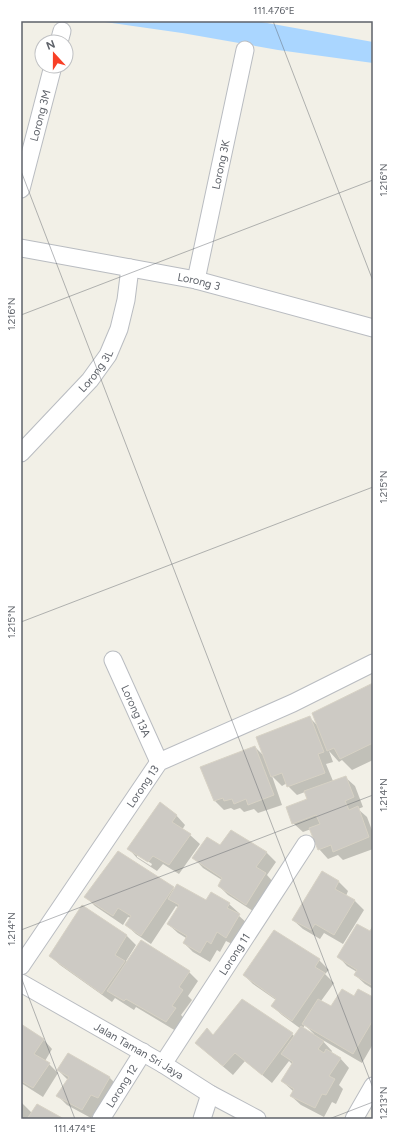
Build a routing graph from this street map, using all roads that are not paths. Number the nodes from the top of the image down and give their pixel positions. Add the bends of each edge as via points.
1 (245, 50) dead end
2 (51, 74) edge
3 (21, 189) edge
4 (21, 248) edge
5 (130, 268) junction
6 (196, 280) junction
7 (373, 328) edge
8 (21, 453) edge
9 (113, 660) dead end
10 (373, 663) edge
11 (159, 762) junction
12 (306, 844) dead end
13 (21, 966) edge
14 (21, 983) edge
15 (143, 1052) junction
16 (163, 1064) junction
17 (373, 1086) edge
18 (210, 1094) junction
19 (101, 1119) edge
20 (202, 1119) edge
21 (257, 1119) edge
22 (354, 1119) edge

1 - 6 street, Lorong 3K
2 - 3 street, Lorong 3M
4 - 5 street, Lorong 3
5 - 6 street, Lorong 3
5 - 8 street, Lorong 3L via 121,322 108,355 90,380
6 - 7 street, Lorong 3
9 - 11 street, Lorong 13A
10 - 11 street, Lorong 13 via 294,703
11 - 13 street, Lorong 13
12 - 16 street, Lorong 11
14 - 15 street, Jalan Taman Sri Jaya
15 - 16 street, Jalan Taman Sri Jaya
15 - 19 street, Lorong 12
16 - 18 street, Jalan Taman Sri Jaya
17 - 22 street
18 - 20 street
18 - 21 street, Jalan Taman Sri Jaya

